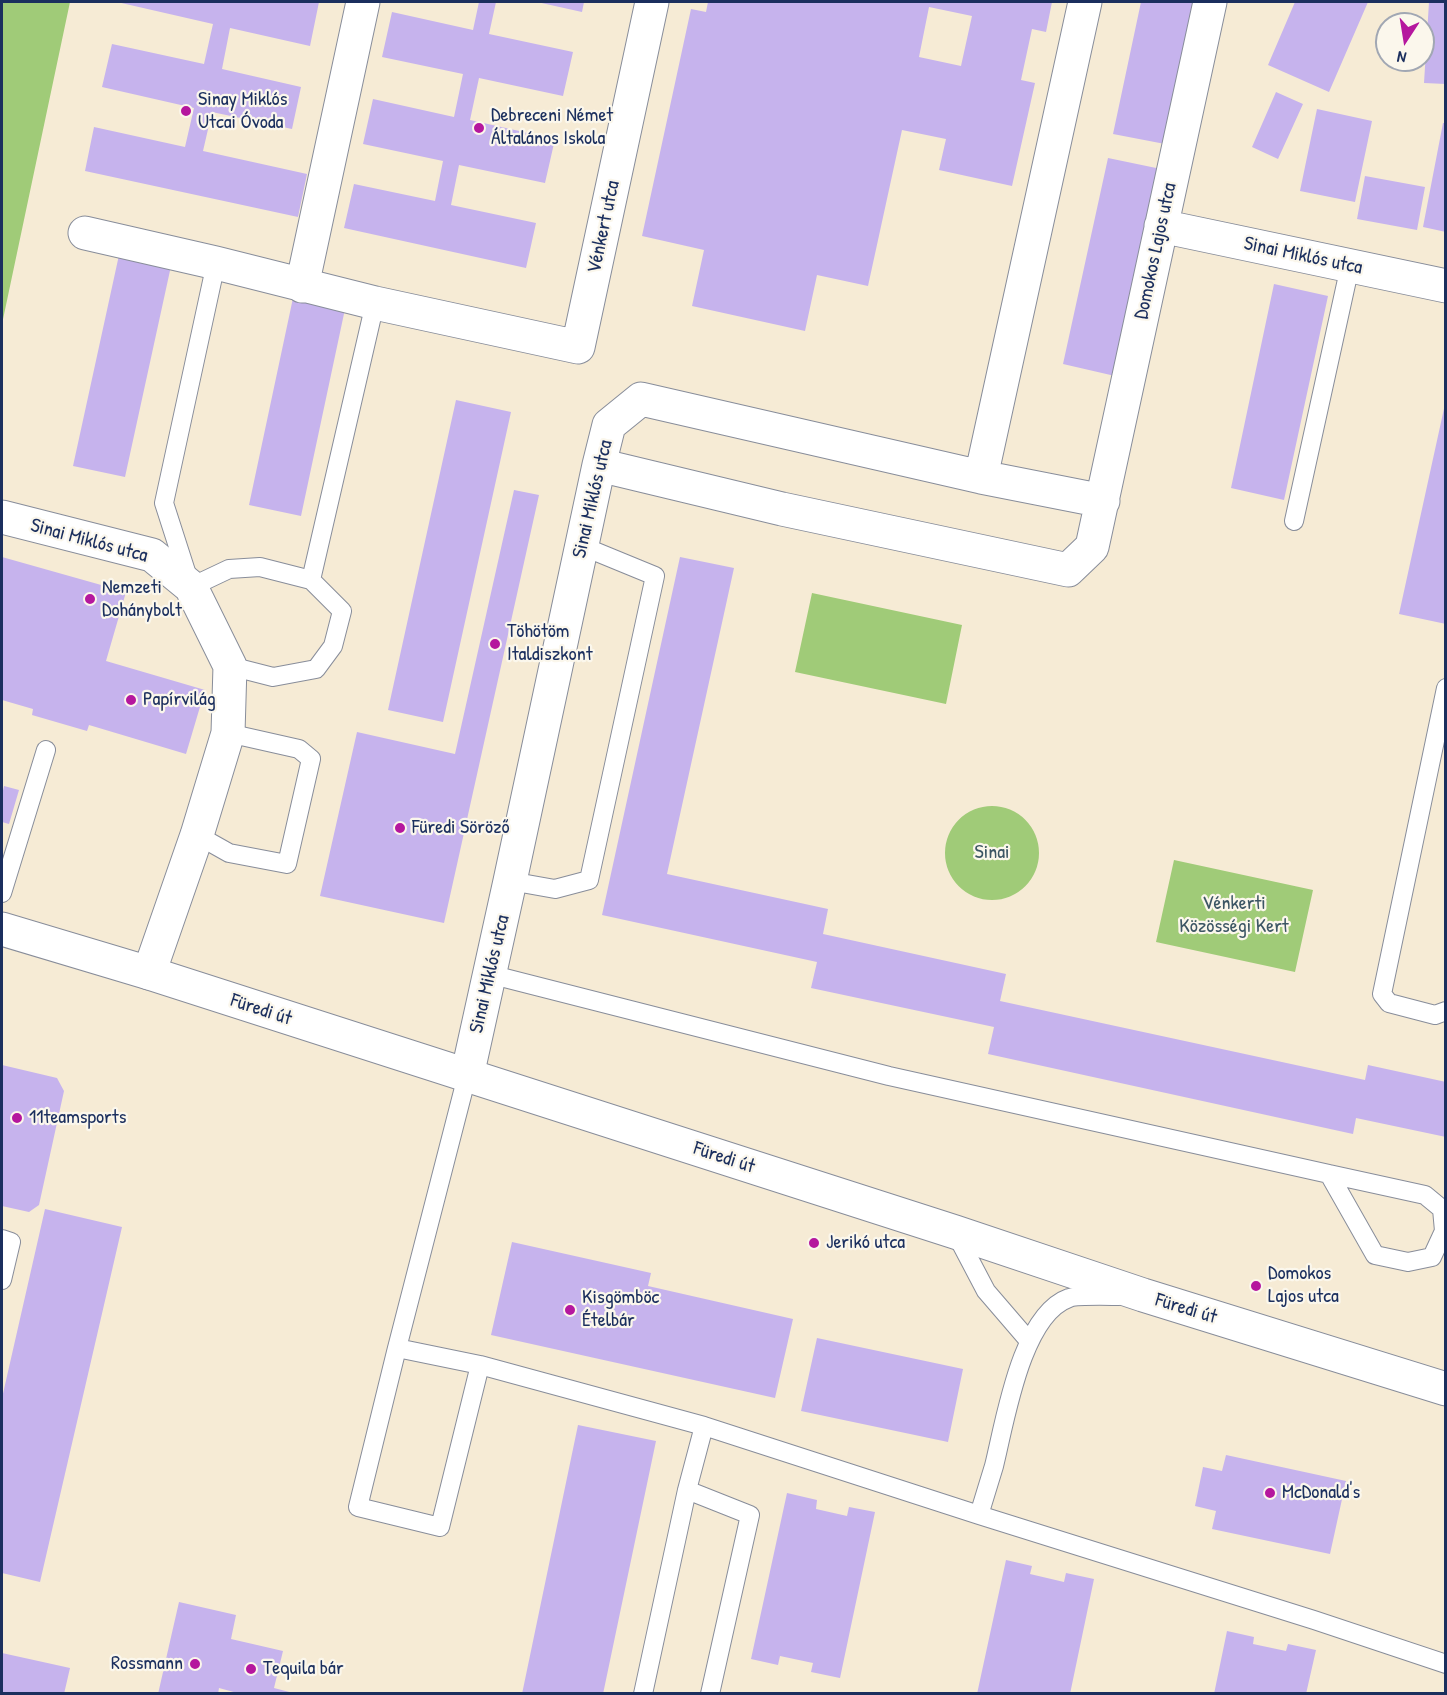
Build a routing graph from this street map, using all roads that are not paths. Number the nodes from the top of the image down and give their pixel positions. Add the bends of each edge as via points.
1 (363, 2) edge
2 (652, 2) edge
3 (1085, 2) edge
4 (1210, 2) edge
5 (1161, 226) junction
6 (85, 233) dead end
7 (216, 263) junction
8 (1350, 266) junction
9 (302, 286) junction
10 (1446, 286) edge
11 (375, 303) junction
12 (599, 465) junction
13 (981, 477) junction
14 (1103, 501) junction
15 (2, 518) edge
16 (1294, 521) dead end
17 (582, 546) junction
18 (311, 580) junction
19 (191, 587) junction
20 (230, 666) junction
21 (1446, 688) edge
22 (228, 733) junction
23 (46, 750) dead end
24 (197, 835) junction
25 (510, 881) junction
26 (2, 893) edge
27 (2, 929) edge
28 (148, 973) junction
29 (489, 974) junction
30 (1446, 1011) edge
31 (467, 1076) junction
32 (1329, 1174) junction
33 (955, 1232) junction
34 (2, 1239) edge
35 (2, 1280) edge
36 (1143, 1295) junction
37 (1029, 1341) junction
38 (398, 1348) junction
39 (480, 1365) junction
40 (1446, 1389) edge
41 (704, 1426) junction
42 (687, 1490) junction
43 (979, 1515) junction
44 (1446, 1664) edge
45 (643, 1694) edge
46 (710, 1694) edge

1 - 9 street
2 - 11 street, Vénkert utca via 578,347
3 - 13 street
4 - 5 street, Domokos Lajos utca
5 - 8 street, Sinai Miklós utca
5 - 14 street, Domokos Lajos utca
6 - 7 street
7 - 9 street
7 - 19 lane via 164,503
8 - 10 street, Sinai Miklós utca
8 - 16 lane
9 - 11 street
11 - 18 lane
12 - 13 street, Sinai Miklós utca via 609,425 641,399
12 - 14 street, Domokos Lajos utca via 1068,570 1092,547
12 - 17 street, Sinai Miklós utca
13 - 14 street, Sinai Miklós utca
15 - 19 street, Sinai Miklós utca via 152,555
17 - 25 street, Sinai Miklós utca
17 - 25 lane via 655,576 589,880 555,889
18 - 19 lane via 261,567 229,569
18 - 20 lane via 342,611 333,646 316,669 273,677
19 - 20 street, Sinai Miklós utca
20 - 22 street, Sinai Miklós utca
21 - 30 lane via 1382,994 1389,1003 1435,1015
22 - 24 street, Sinai Miklós utca
22 - 24 lane via 299,749 311,759 287,864 229,853
23 - 26 lane
24 - 28 street, Sinai Miklós utca
25 - 29 street, Sinai Miklós utca
27 - 28 street, Füredi út
28 - 31 street, Füredi út
29 - 31 street, Sinai Miklós utca
29 - 32 lane via 889,1076
31 - 33 street, Füredi út
31 - 38 lane
32 - 32 lane via 1375,1255 1408,1262 1432,1257 1444,1232 1442,1209 1425,1195
33 - 36 street, Füredi út
33 - 37 lane via 986,1291
34 - 35 lane via 11,1242
36 - 37 lane via 1069,1297 1048,1311
36 - 40 street, Füredi út
37 - 43 lane via 1010,1396
38 - 39 lane
38 - 39 lane via 358,1507 440,1527
39 - 41 lane
41 - 42 lane
41 - 43 lane
42 - 45 lane
42 - 46 lane via 750,1515
43 - 44 lane

